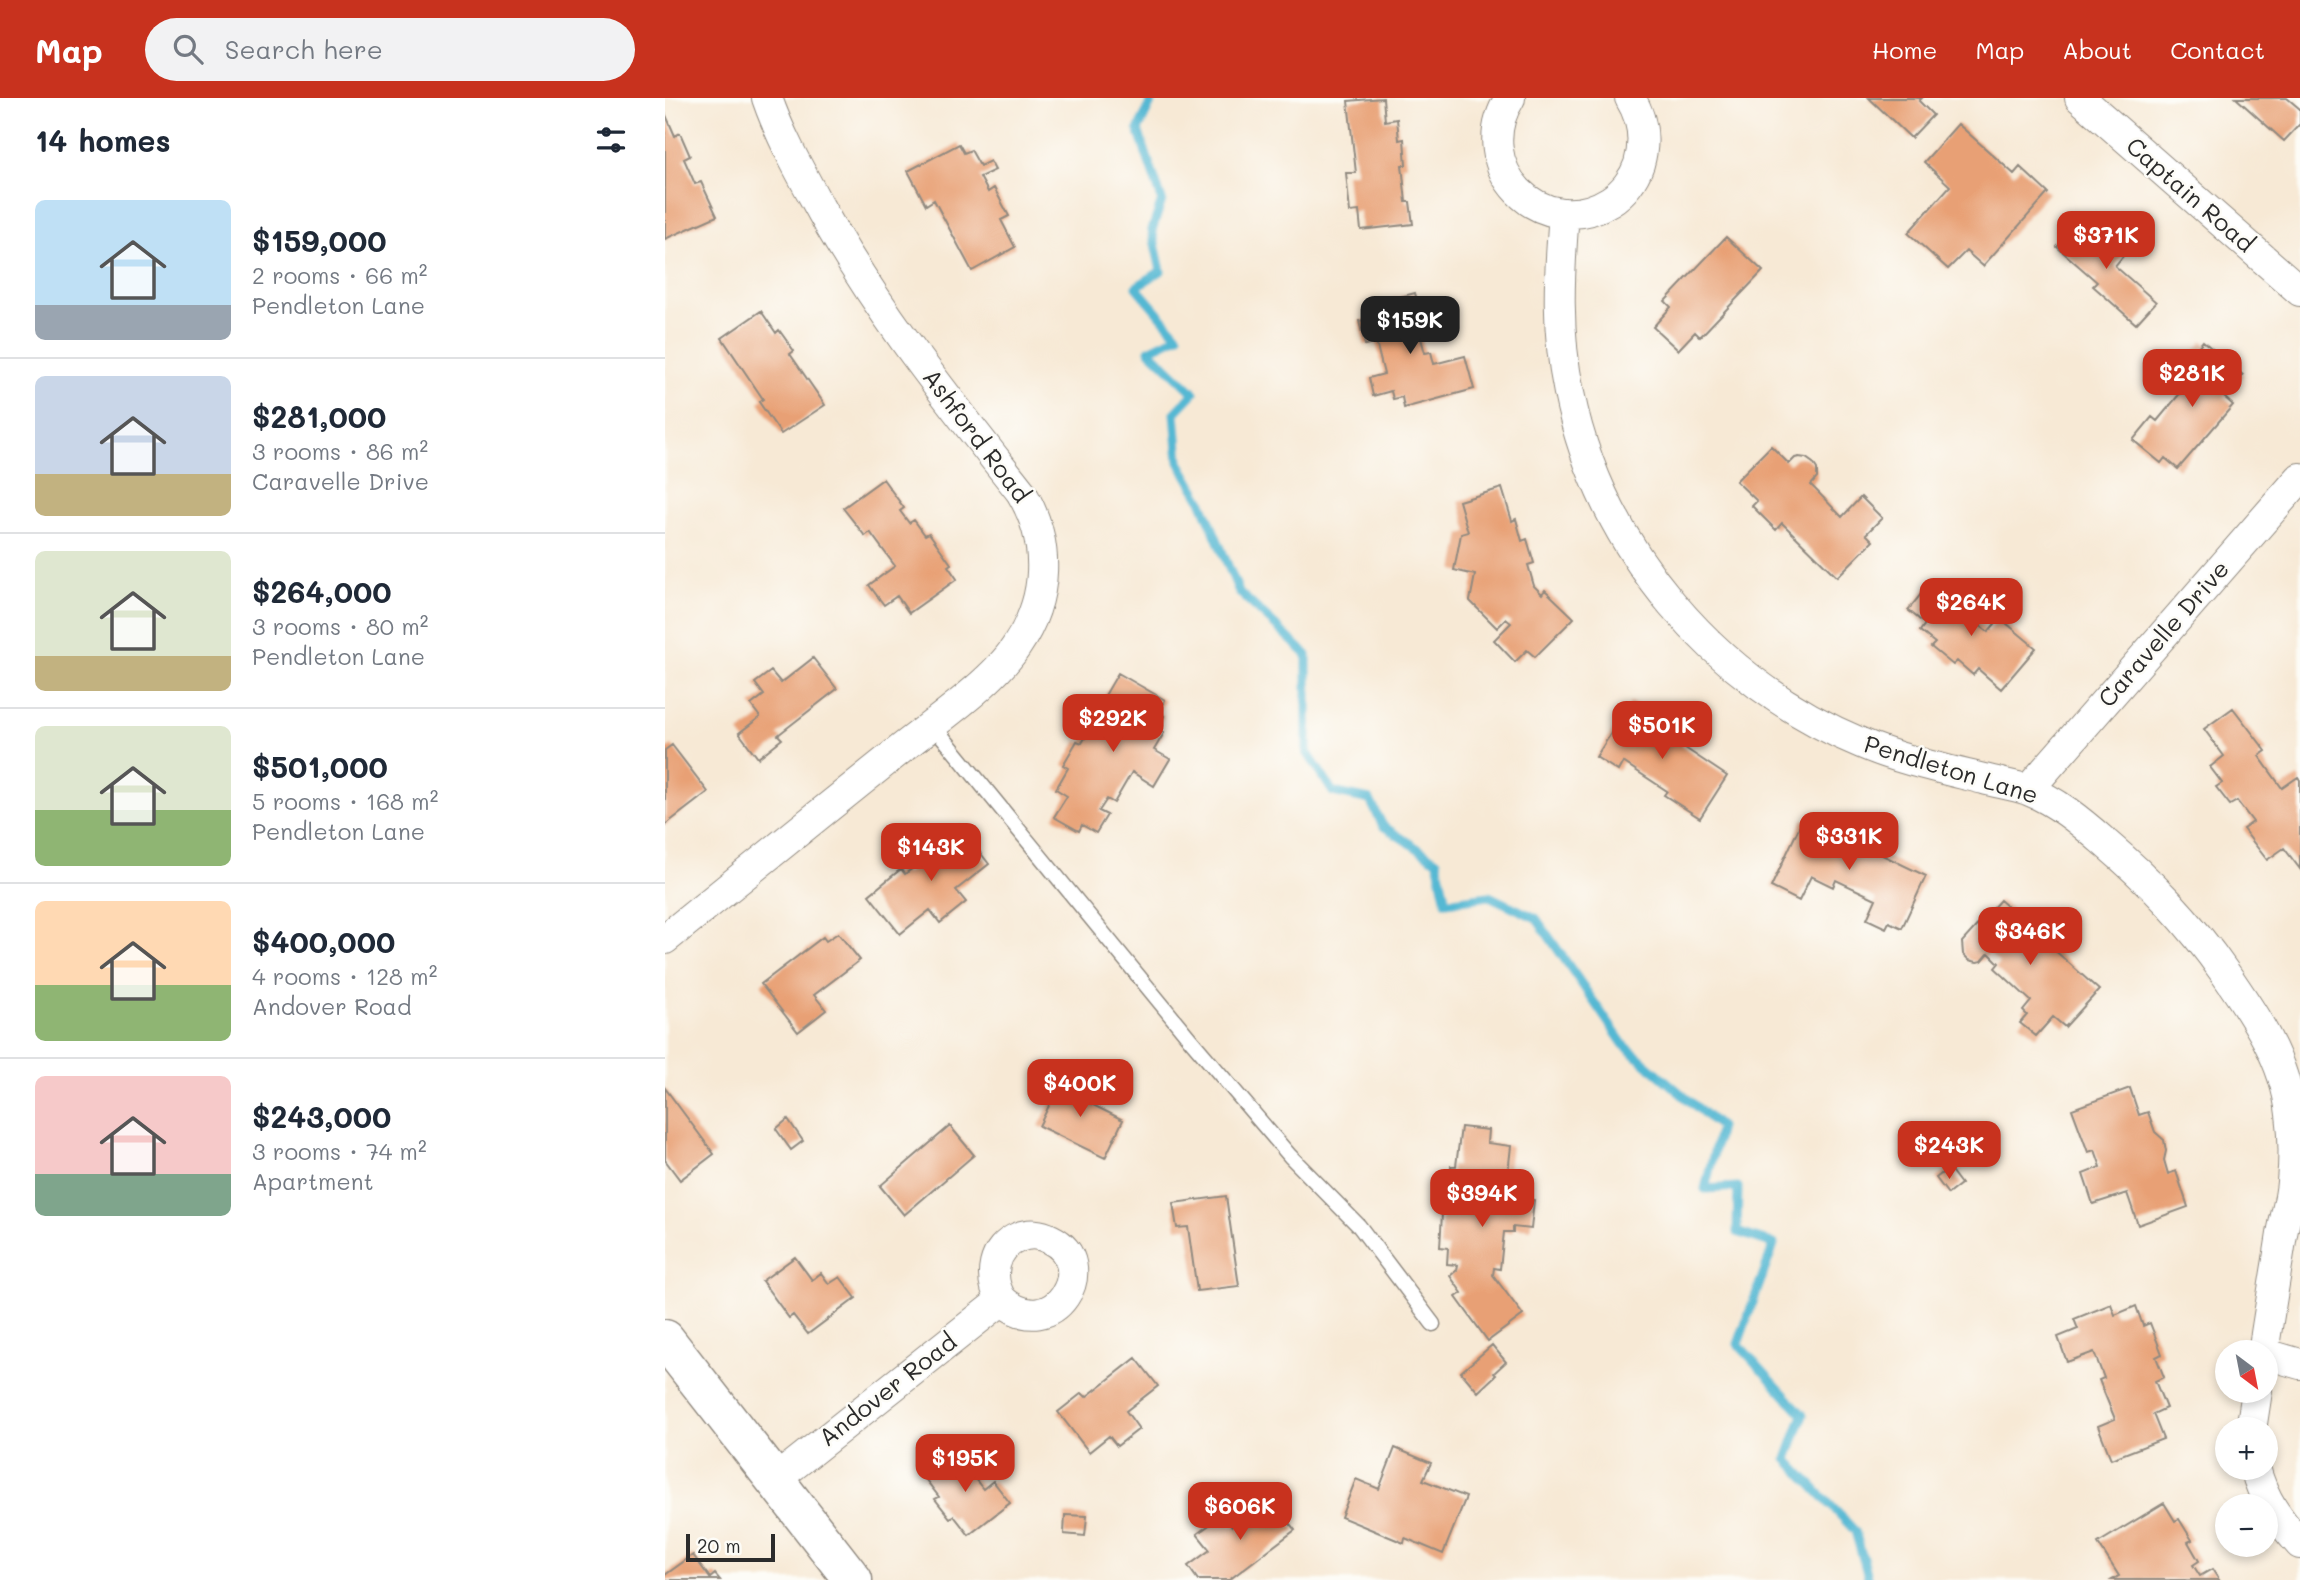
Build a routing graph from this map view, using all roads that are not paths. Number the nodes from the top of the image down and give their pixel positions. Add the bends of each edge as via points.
1 (767, 98) edge
2 (1510, 98) edge
3 (1630, 98) edge
4 (2080, 98) edge
5 (1564, 213) junction
6 (2300, 291) edge
7 (2300, 478) edge
8 (932, 724) junction
9 (2028, 790) junction
10 (665, 939) edge
11 (1002, 1300) dead end
12 (1433, 1324) dead end
13 (665, 1339) edge
14 (2266, 1340) edge
15 (2279, 1358) edge
16 (2300, 1364) edge
17 (775, 1479) junction
18 (2258, 1480) edge
19 (2300, 1544) edge
20 (853, 1580) edge

1 - 8 street, Ashford Road via 834,235 930,377 1021,492 1041,540 1041,586 1020,641 1002,665
2 - 5 street via 1497,128 1501,168 1526,200
3 - 5 street via 1639,115 1643,152 1628,185 1600,207
4 - 6 street, Captain Road
5 - 9 street, Pendleton Lane via 1558,288 1561,341 1581,441 1628,544 1658,587 1736,670 1798,713 1863,744
7 - 9 street, Caravelle Drive
8 - 10 street, Ashford Road
8 - 12 lane via 1206,1058 1290,1156 1359,1226
9 - 14 street, Pendleton Lane via 2060,806 2167,898 2203,941 2275,1053 2291,1115 2292,1182
11 - 17 street, Andover Road
13 - 17 street
15 - 16 street
17 - 20 street
18 - 19 street via 2277,1518

